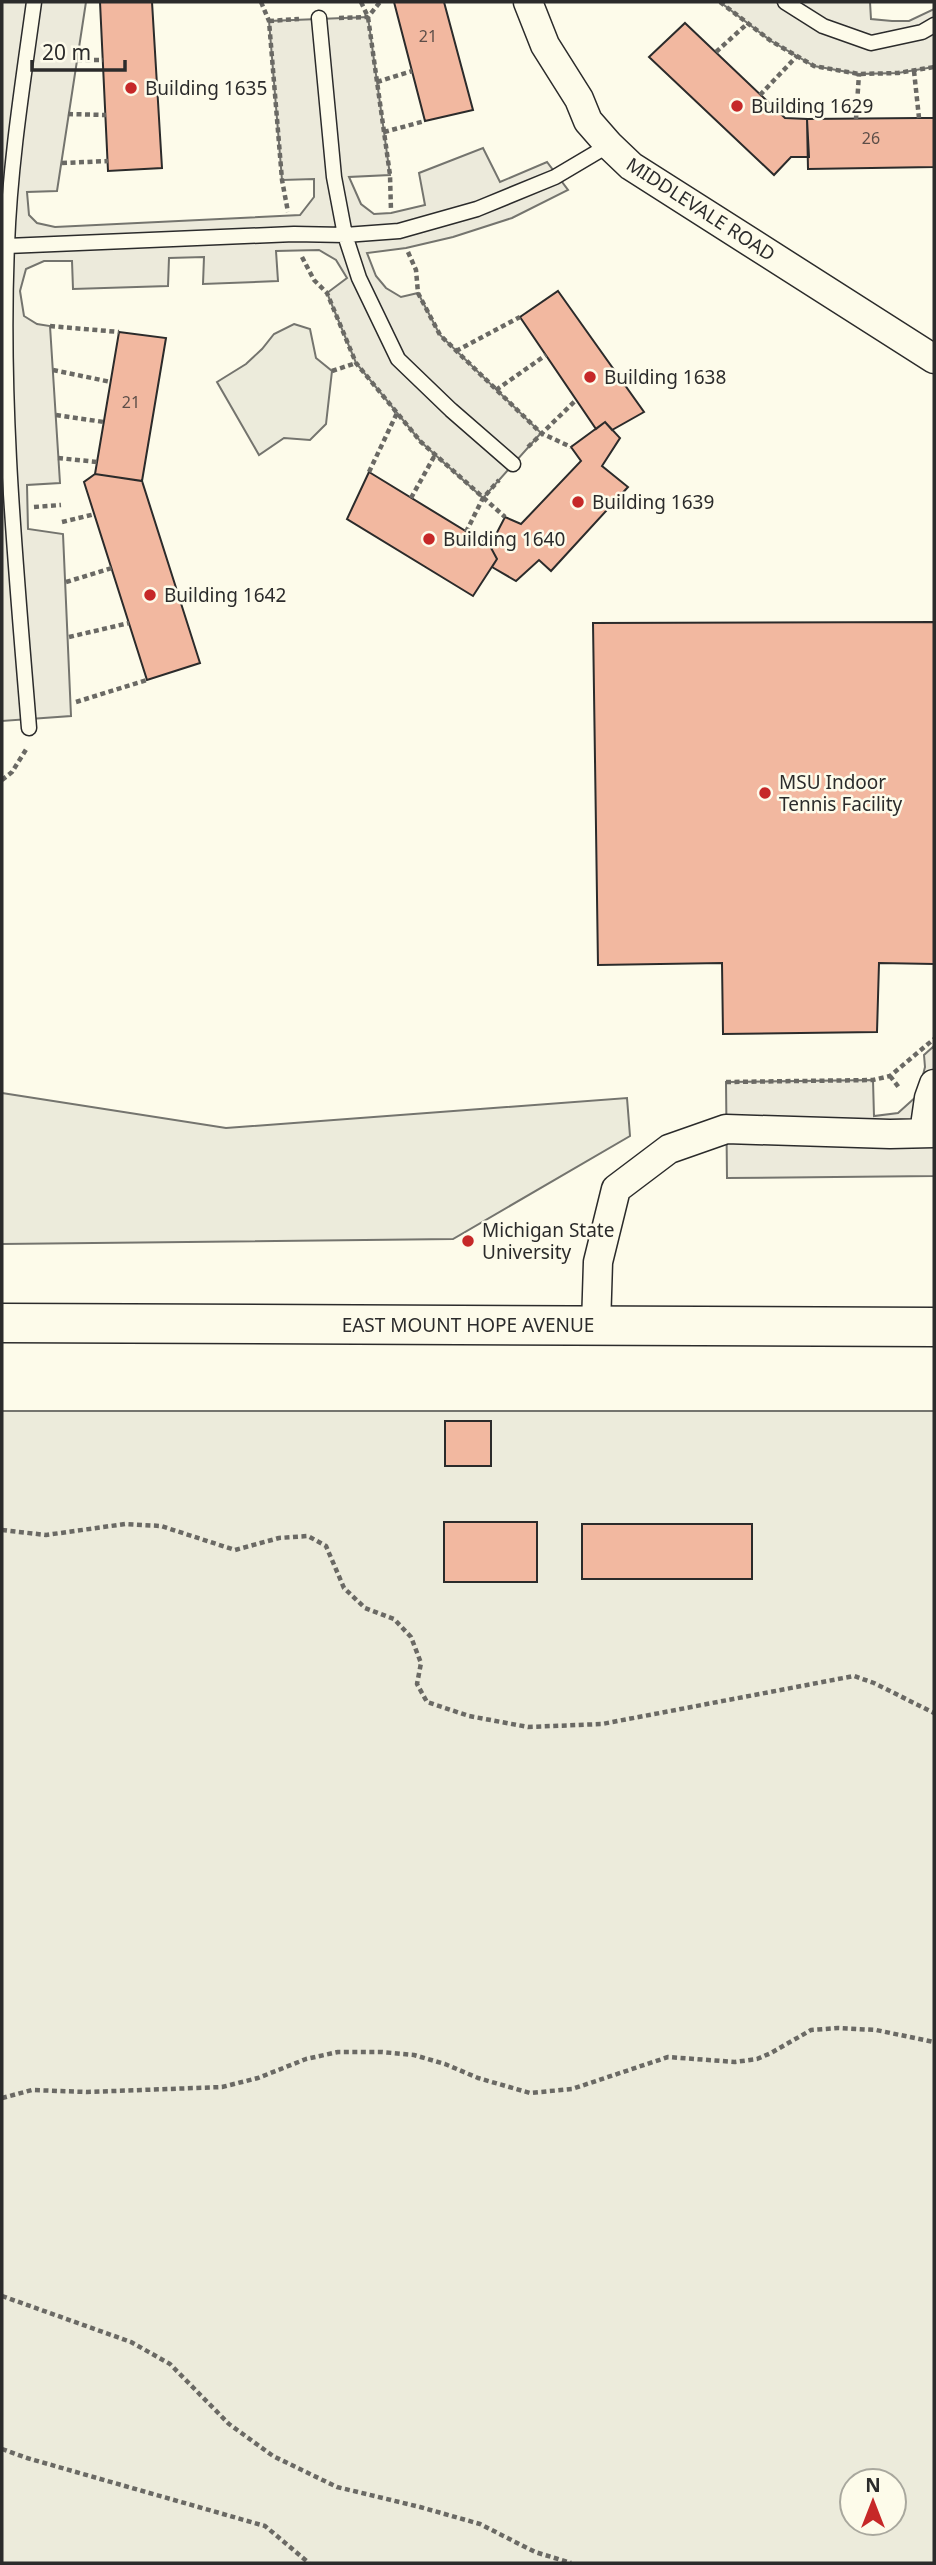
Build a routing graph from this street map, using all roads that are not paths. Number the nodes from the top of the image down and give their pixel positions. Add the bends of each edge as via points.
1 (34, 2) edge
2 (528, 2) edge
3 (785, 2) edge
4 (319, 18) dead end
5 (934, 25) edge
6 (609, 145) junction
7 (345, 235) junction
8 (7, 246) junction
9 (934, 359) edge
10 (513, 464) dead end
11 (29, 728) road end
12 (934, 1084) edge
13 (929, 1133) edge
14 (2, 1323) edge
15 (596, 1326) junction
16 (934, 1327) edge

1 - 8 lane
2 - 6 street, MIDDLEVALE ROAD via 545,45 588,121
3 - 5 lane via 823,26 871,43
4 - 7 lane via 334,177
6 - 7 lane via 555,177 477,209 398,231
6 - 9 street, MIDDLEVALE ROAD via 631,166
7 - 8 lane
7 - 10 lane via 359,278 398,359
8 - 11 lane via 10,507
12 - 13 street via 929,1098
13 - 15 street via 726,1129 669,1149 616,1189 597,1262
14 - 15 street, EAST MOUNT HOPE AVENUE
15 - 16 street, EAST MOUNT HOPE AVENUE

